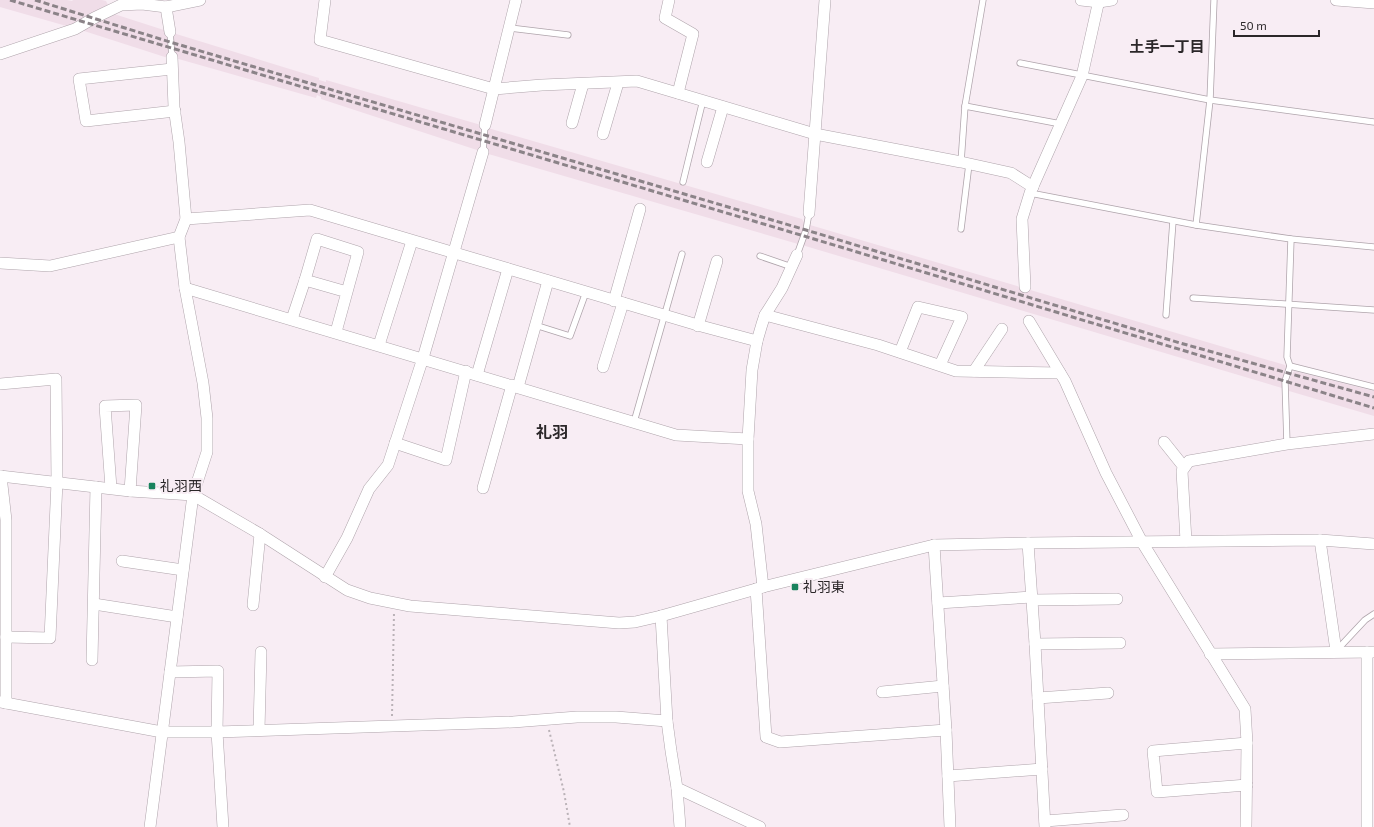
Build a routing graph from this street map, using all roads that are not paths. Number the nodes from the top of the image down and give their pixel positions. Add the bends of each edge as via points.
1 (200, 0) edge
2 (326, 0) edge
3 (516, 0) edge
4 (670, 0) edge
5 (825, 0) edge
6 (983, 0) edge
7 (1081, 0) edge
8 (1214, 0) edge
9 (1336, 0) edge
10 (1104, 1) edge
11 (1356, 1) edge
12 (120, 2) edge
13 (154, 2) edge
14 (1374, 3) edge
15 (166, 7) junction
16 (510, 28) junction
17 (170, 32) joint
18 (568, 35) dead end
19 (0, 54) edge
20 (172, 57) joint
21 (1020, 63) dead end
22 (172, 69) junction
23 (1082, 76) junction
24 (618, 83) junction
25 (583, 84) junction
26 (494, 89) junction
27 (678, 93) junction
28 (703, 100) junction
29 (1210, 100) junction
30 (965, 106) junction
31 (723, 107) junction
32 (175, 111) junction
33 (1374, 122) edge
34 (572, 123) dead end
35 (1061, 124) junction
36 (485, 125) joint
37 (603, 134) dead end
38 (816, 134) junction
39 (483, 152) joint
40 (707, 162) dead end
41 (965, 162) junction
42 (683, 182) dead end
43 (1031, 190) junction
44 (640, 209) dead end
45 (809, 214) joint
46 (186, 219) junction
47 (1173, 221) junction
48 (1196, 225) junction
49 (961, 229) dead end
50 (179, 237) junction
51 (1291, 239) junction
52 (412, 241) junction
53 (1374, 247) edge
54 (454, 253) junction
55 (682, 254) dead end
56 (797, 255) joint
57 (760, 256) dead end
58 (717, 261) dead end
59 (0, 263) edge
60 (793, 267) junction
61 (508, 269) junction
62 (305, 280) junction
63 (548, 281) junction
64 (1025, 287) dead end
65 (185, 288) junction
66 (347, 292) junction
67 (586, 292) junction
68 (1193, 298) dead end
69 (619, 302) junction
70 (1288, 304) junction
71 (1374, 310) edge
72 (766, 315) junction
73 (1166, 315) dead end
74 (664, 316) junction
75 (292, 319) junction
76 (1029, 321) dead end
77 (535, 325) junction
78 (698, 326) junction
79 (1002, 329) dead end
80 (336, 332) junction
81 (757, 341) junction
82 (379, 345) junction
83 (900, 352) junction
84 (423, 358) junction
85 (940, 365) junction
86 (603, 366) dead end
87 (1290, 366) junction
88 (974, 371) junction
89 (472, 373) junction
90 (1060, 373) junction
91 (0, 384) edge
92 (515, 386) junction
93 (1374, 388) edge
94 (634, 422) junction
95 (1374, 434) edge
96 (748, 439) junction
97 (1164, 442) dead end
98 (395, 443) junction
99 (1287, 444) junction
100 (1184, 467) junction
101 (0, 476) edge
102 (57, 482) junction
103 (96, 487) junction
104 (111, 488) junction
105 (483, 488) dead end
106 (130, 491) junction
107 (193, 495) junction
108 (260, 534) junction
109 (1320, 540) junction
110 (1186, 541) junction
111 (1142, 542) junction
112 (1028, 543) junction
113 (1374, 544) edge
114 (934, 545) junction
115 (122, 561) dead end
116 (184, 570) junction
117 (325, 577) junction
118 (760, 588) junction
119 (1032, 598) junction
120 (1117, 598) dead end
121 (938, 603) junction
122 (94, 604) junction
123 (253, 605) dead end
124 (1374, 614) edge
125 (661, 616) junction
126 (177, 617) junction
127 (6, 637) junction
128 (1120, 643) dead end
129 (1036, 644) junction
130 (261, 652) dead end
131 (1336, 652) junction
132 (1371, 652) edge
133 (1210, 654) junction
134 (92, 660) dead end
135 (170, 672) junction
136 (943, 686) junction
137 (882, 692) dead end
138 (1108, 693) dead end
139 (1038, 698) junction
140 (3, 702) edge
141 (667, 721) junction
142 (259, 730) junction
143 (946, 730) junction
144 (162, 732) junction
145 (217, 732) junction
146 (1247, 743) junction
147 (1042, 769) junction
148 (948, 776) junction
149 (1247, 785) junction
150 (677, 788) junction
151 (1122, 815) dead end
152 (1045, 824) edge
153 (150, 827) edge
154 (223, 827) edge
155 (680, 827) edge
156 (760, 827) edge
157 (950, 827) edge
158 (1246, 827) edge
159 (1367, 827) edge

1 - 15 street
2 - 26 street via 320,40
3 - 16 street
4 - 27 street via 666,18 693,34
5 - 38 street
6 - 30 lane
7 - 10 street
8 - 29 lane
9 - 11 street
10 - 23 street
11 - 14 street
12 - 13 street
12 - 19 street via 75,29
13 - 15 street
15 - 17 street
16 - 18 lane
16 - 26 street
17 - 20 lane
20 - 22 street
21 - 23 lane
22 - 32 street
22 - 32 street via 79,79 86,121
23 - 29 lane
23 - 35 street
24 - 25 street
24 - 27 street via 637,82
24 - 37 street
25 - 26 street
25 - 34 street
26 - 36 street
27 - 28 street
28 - 31 street
28 - 42 lane
29 - 33 lane
29 - 48 lane
30 - 35 lane
30 - 41 lane
31 - 38 street
31 - 40 street
32 - 46 street
35 - 43 street
36 - 39 lane
38 - 41 street
38 - 45 street
39 - 54 street
41 - 43 street via 1011,173
41 - 49 lane
43 - 47 lane
43 - 64 street via 1022,219
44 - 69 street
45 - 56 lane
46 - 50 street
46 - 52 street via 310,210
47 - 48 lane
47 - 73 lane
48 - 51 lane
50 - 59 street via 50,266
50 - 65 street
51 - 53 lane
51 - 70 lane
52 - 54 street
52 - 82 street
54 - 61 street
54 - 84 street
55 - 74 lane
56 - 60 street
57 - 60 lane
58 - 78 street
60 - 72 street
61 - 63 street
61 - 89 street
62 - 66 street
62 - 66 street via 317,239 358,252
62 - 75 street
63 - 67 street
63 - 77 street
65 - 75 street
65 - 107 street via 207,418 207,452
66 - 80 street
67 - 69 street
67 - 77 lane via 570,336
68 - 70 lane
69 - 74 street
69 - 86 street
70 - 71 lane
70 - 87 lane via 1287,357
72 - 81 street
72 - 83 street
74 - 78 street
74 - 94 lane
75 - 80 street
76 - 90 street
77 - 92 street
78 - 81 street
79 - 88 street
80 - 82 street
81 - 96 street via 752,370
82 - 84 street
83 - 85 street
83 - 85 street via 918,307 962,317
84 - 89 street
84 - 98 street
85 - 88 street via 956,371
87 - 93 lane
87 - 99 lane via 1285,381
88 - 90 street
89 - 92 street
89 - 98 street via 446,460
90 - 111 street via 1106,473
91 - 102 street via 56,379
92 - 94 street
92 - 105 street
94 - 96 street via 676,435
95 - 99 street
96 - 118 street via 748,491 756,524
97 - 100 street
98 - 117 street via 388,465 369,489 347,538
99 - 100 street via 1189,461
100 - 110 street via 1182,471
101 - 102 street
101 - 127 street via 6,520
102 - 103 street
102 - 127 street via 50,638
103 - 104 street
103 - 122 street
104 - 106 street
104 - 106 street via 105,406 136,405
106 - 107 street
107 - 108 street
107 - 116 street
108 - 117 street
108 - 123 street
109 - 110 street
109 - 113 street
109 - 131 street
110 - 111 street
111 - 112 street
111 - 133 street
112 - 114 street
112 - 119 street
114 - 118 street
114 - 121 street
115 - 116 street
116 - 126 street
117 - 125 street via 347,590 394,604 620,623
118 - 125 street
118 - 143 street via 766,737 780,742
119 - 120 street
119 - 121 street
119 - 129 street
121 - 136 street
122 - 126 street
122 - 134 street
124 - 131 lane via 1365,620
125 - 141 street
126 - 135 street
127 - 140 street
128 - 129 street
129 - 139 street
130 - 142 street
131 - 132 street
131 - 133 street
132 - 159 street
133 - 146 street via 1245,709
135 - 144 street
135 - 145 street via 218,671
136 - 137 street
136 - 143 street
138 - 139 street
139 - 147 street
140 - 144 street
141 - 142 street via 616,716
141 - 150 street
142 - 145 street
143 - 148 street
144 - 145 street
144 - 153 street
145 - 154 street
146 - 149 street
146 - 149 street via 1153,751 1157,792
147 - 148 street
147 - 152 street
148 - 157 street
149 - 158 street
150 - 155 street
150 - 156 street
151 - 152 street

